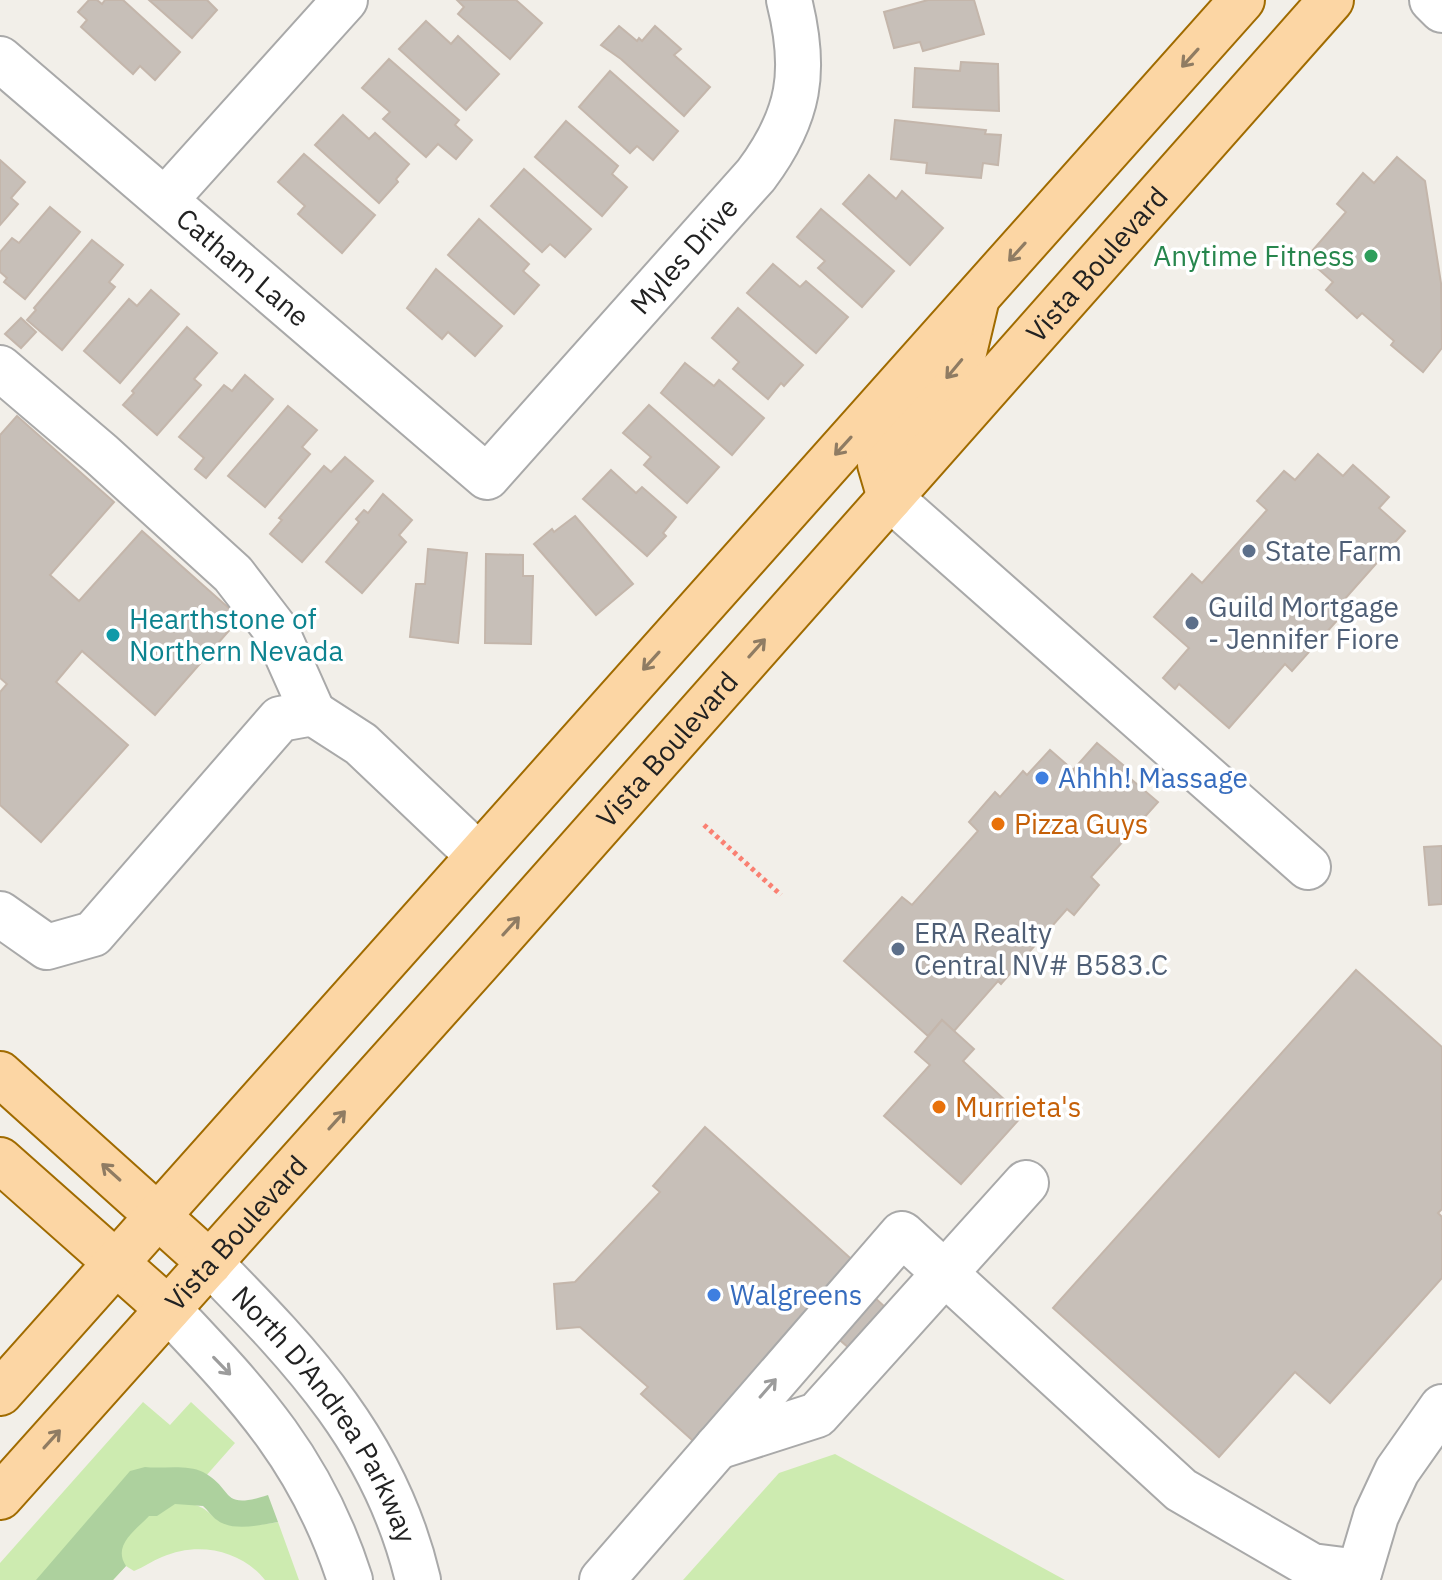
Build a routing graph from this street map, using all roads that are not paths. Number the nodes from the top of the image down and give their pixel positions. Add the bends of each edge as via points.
1 (345, 0) edge
2 (789, 0) edge
3 (1242, 0) edge
4 (1331, 0) edge
5 (1432, 0) edge
6 (1442, 10) edge
7 (0, 59) edge
8 (165, 200) junction
9 (977, 296) junction
10 (0, 368) edge
11 (487, 477) joint
12 (890, 498) junction
13 (313, 713) junction
14 (478, 855) junction
15 (1308, 867) dead end
16 (0, 914) edge
17 (0, 1074) edge
18 (0, 1160) edge
19 (1026, 1183) dead end
20 (158, 1215) junction
21 (116, 1262) junction
22 (210, 1263) junction
23 (945, 1272) junction
24 (168, 1309) junction
25 (0, 1393) edge
26 (1442, 1407) edge
27 (717, 1447) junction
28 (0, 1497) edge
29 (1358, 1576) edge
30 (350, 1580) edge
31 (418, 1580) edge
32 (602, 1580) edge

1 - 8 street
2 - 11 street, Myles Drive via 798,37 799,75 791,116 772,153
3 -> 9 main road
4 - 12 main road, Vista Boulevard
5 - 6 street
7 - 8 street, Catham Lane
8 - 11 street, Catham Lane
9 -> 12 main road via 962,361 894,436 880,464
9 -> 14 main road
10 - 13 street via 233,574 276,630
12 - 15 street
22 -> 12 main road, Vista Boulevard
13 - 14 street via 361,744
13 - 16 street via 280,719 93,934 47,947
14 - 20 main road
20 -> 17 main road
18 - 21 main road
19 - 23 street
20 - 21 main road
20 - 22 main road
21 - 24 main road
21 - 25 main road
22 - 24 main road, Vista Boulevard
22 - 31 street, North D'Andrea Parkway via 307,1365 354,1429 393,1507
23 - 27 street via 817,1415
27 -> 23 street via 902,1234
23 - 29 street via 1181,1490 1312,1566
28 -> 24 main road, Vista Boulevard
24 -> 30 street, North D'Andrea Parkway via 238,1383 292,1453 325,1515
26 - 29 street via 1397,1471 1376,1516
27 - 32 street

